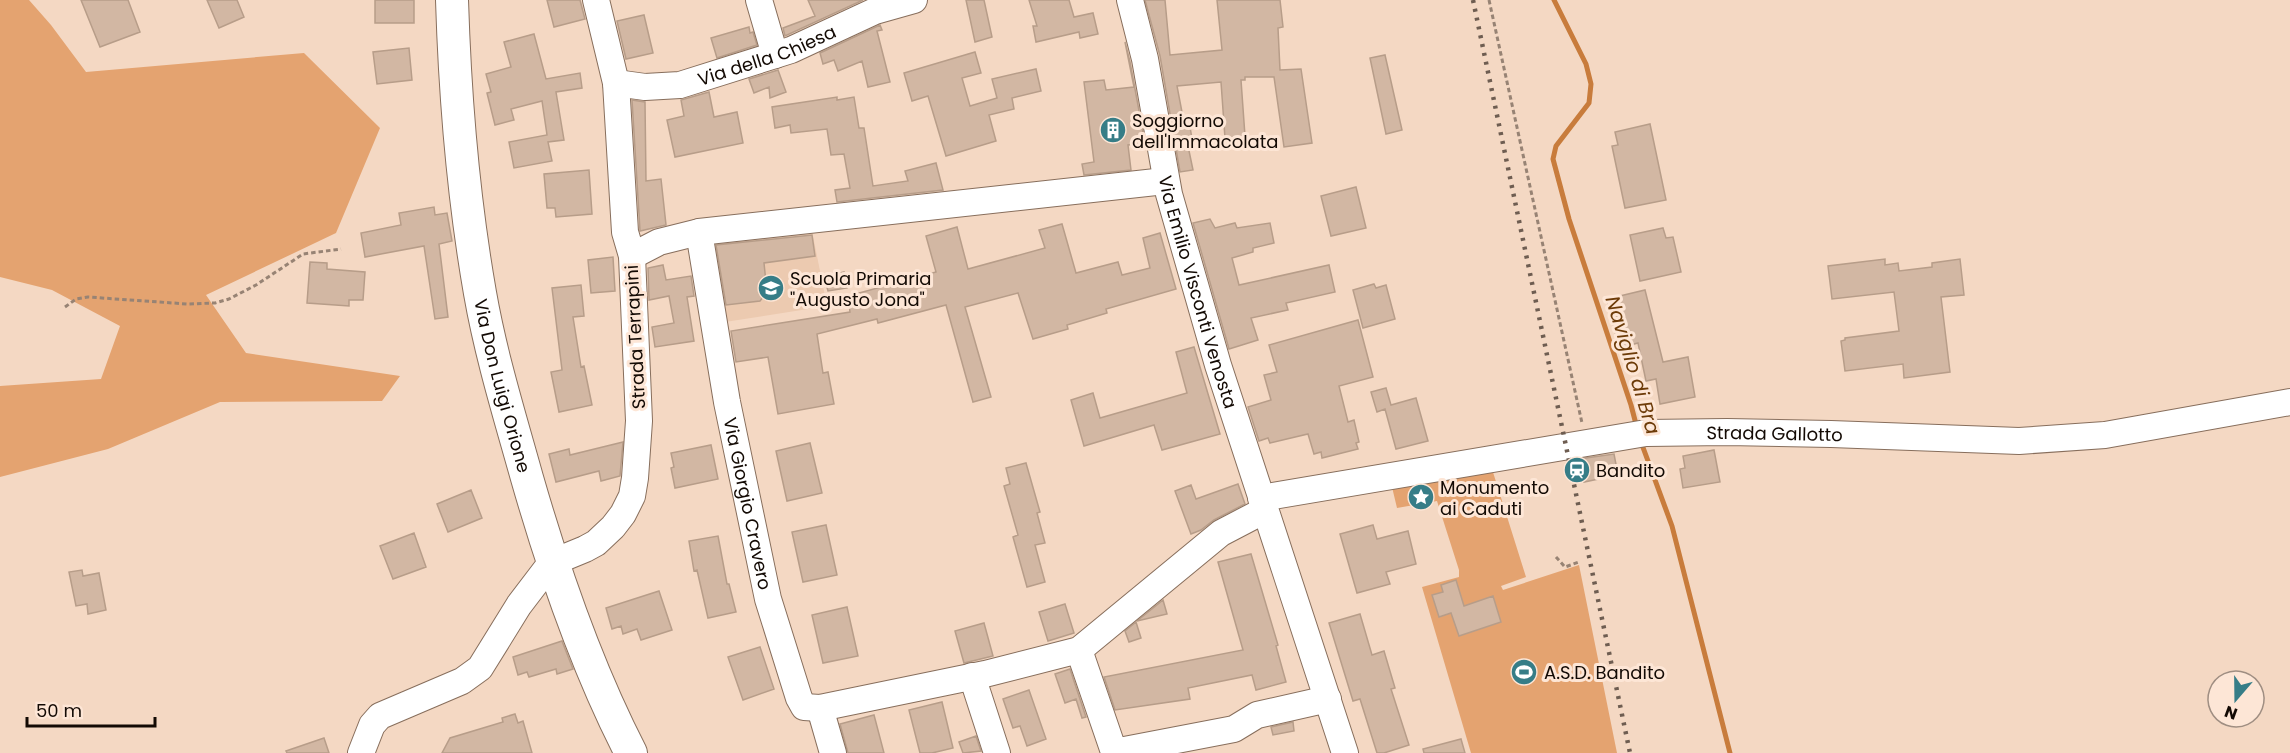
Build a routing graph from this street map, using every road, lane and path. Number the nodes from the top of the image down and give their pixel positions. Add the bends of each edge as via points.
1 (452, 0) edge
2 (597, 0) edge
3 (759, 0) edge
4 (914, 0) edge
5 (1130, 0) edge
6 (1489, 0) edge
7 (775, 55) junction
8 (616, 83) junction
9 (1165, 181) junction
10 (699, 232) junction
11 (341, 249) dead end
12 (632, 256) junction
13 (65, 307) dead end
14 (2290, 402) edge
15 (1587, 442) junction
16 (1263, 504) junction
17 (1556, 557) dead end
18 (1579, 562) dead end
19 (551, 563) junction
20 (1079, 650) junction
21 (972, 676) junction
22 (1328, 699) junction
23 (820, 708) junction
24 (361, 753) edge
25 (631, 753) edge
26 (833, 753) edge
27 (997, 753) edge
28 (1345, 753) edge

1 - 19 main road, Via Don Luigi Orione via 460,148 480,294
2 - 8 street
3 - 7 street
4 - 7 street, Via della Chiesa via 875,11
5 - 9 street, Via Emilio Visconti Venosta via 1145,59
6 - 15 path
7 - 8 street, Via della Chiesa via 680,85 645,87
8 - 12 street via 625,232
9 - 10 street, Strada Terrapini
9 - 16 street, Via Emilio Visconti Venosta
10 - 12 street, Strada Terrapini via 659,242
10 - 23 street, Via Giorgio Cravero via 768,599 799,698 804,707
11 - 13 path via 303,254 256,285 215,303 88,297
12 - 19 street, Strada Terrapini via 639,421 632,496 623,514 596,543
14 - 15 street, Strada Gallotto via 2105,435 2019,441 1726,432 1639,434
15 - 16 street, Strada Gallotto
16 - 20 street via 1221,533
16 - 22 street, Via Emilio Visconti Venosta
17 - 18 path via 1564,567
19 - 24 street via 480,668 462,681 380,716 372,725
19 - 25 main road, Via Don Luigi Orione
20 - 21 street
20 - 22 street via 1114,752 1234,729 1257,715
21 - 23 street
21 - 27 street
22 - 28 street, Via Emilio Visconti Venosta
23 - 26 street

